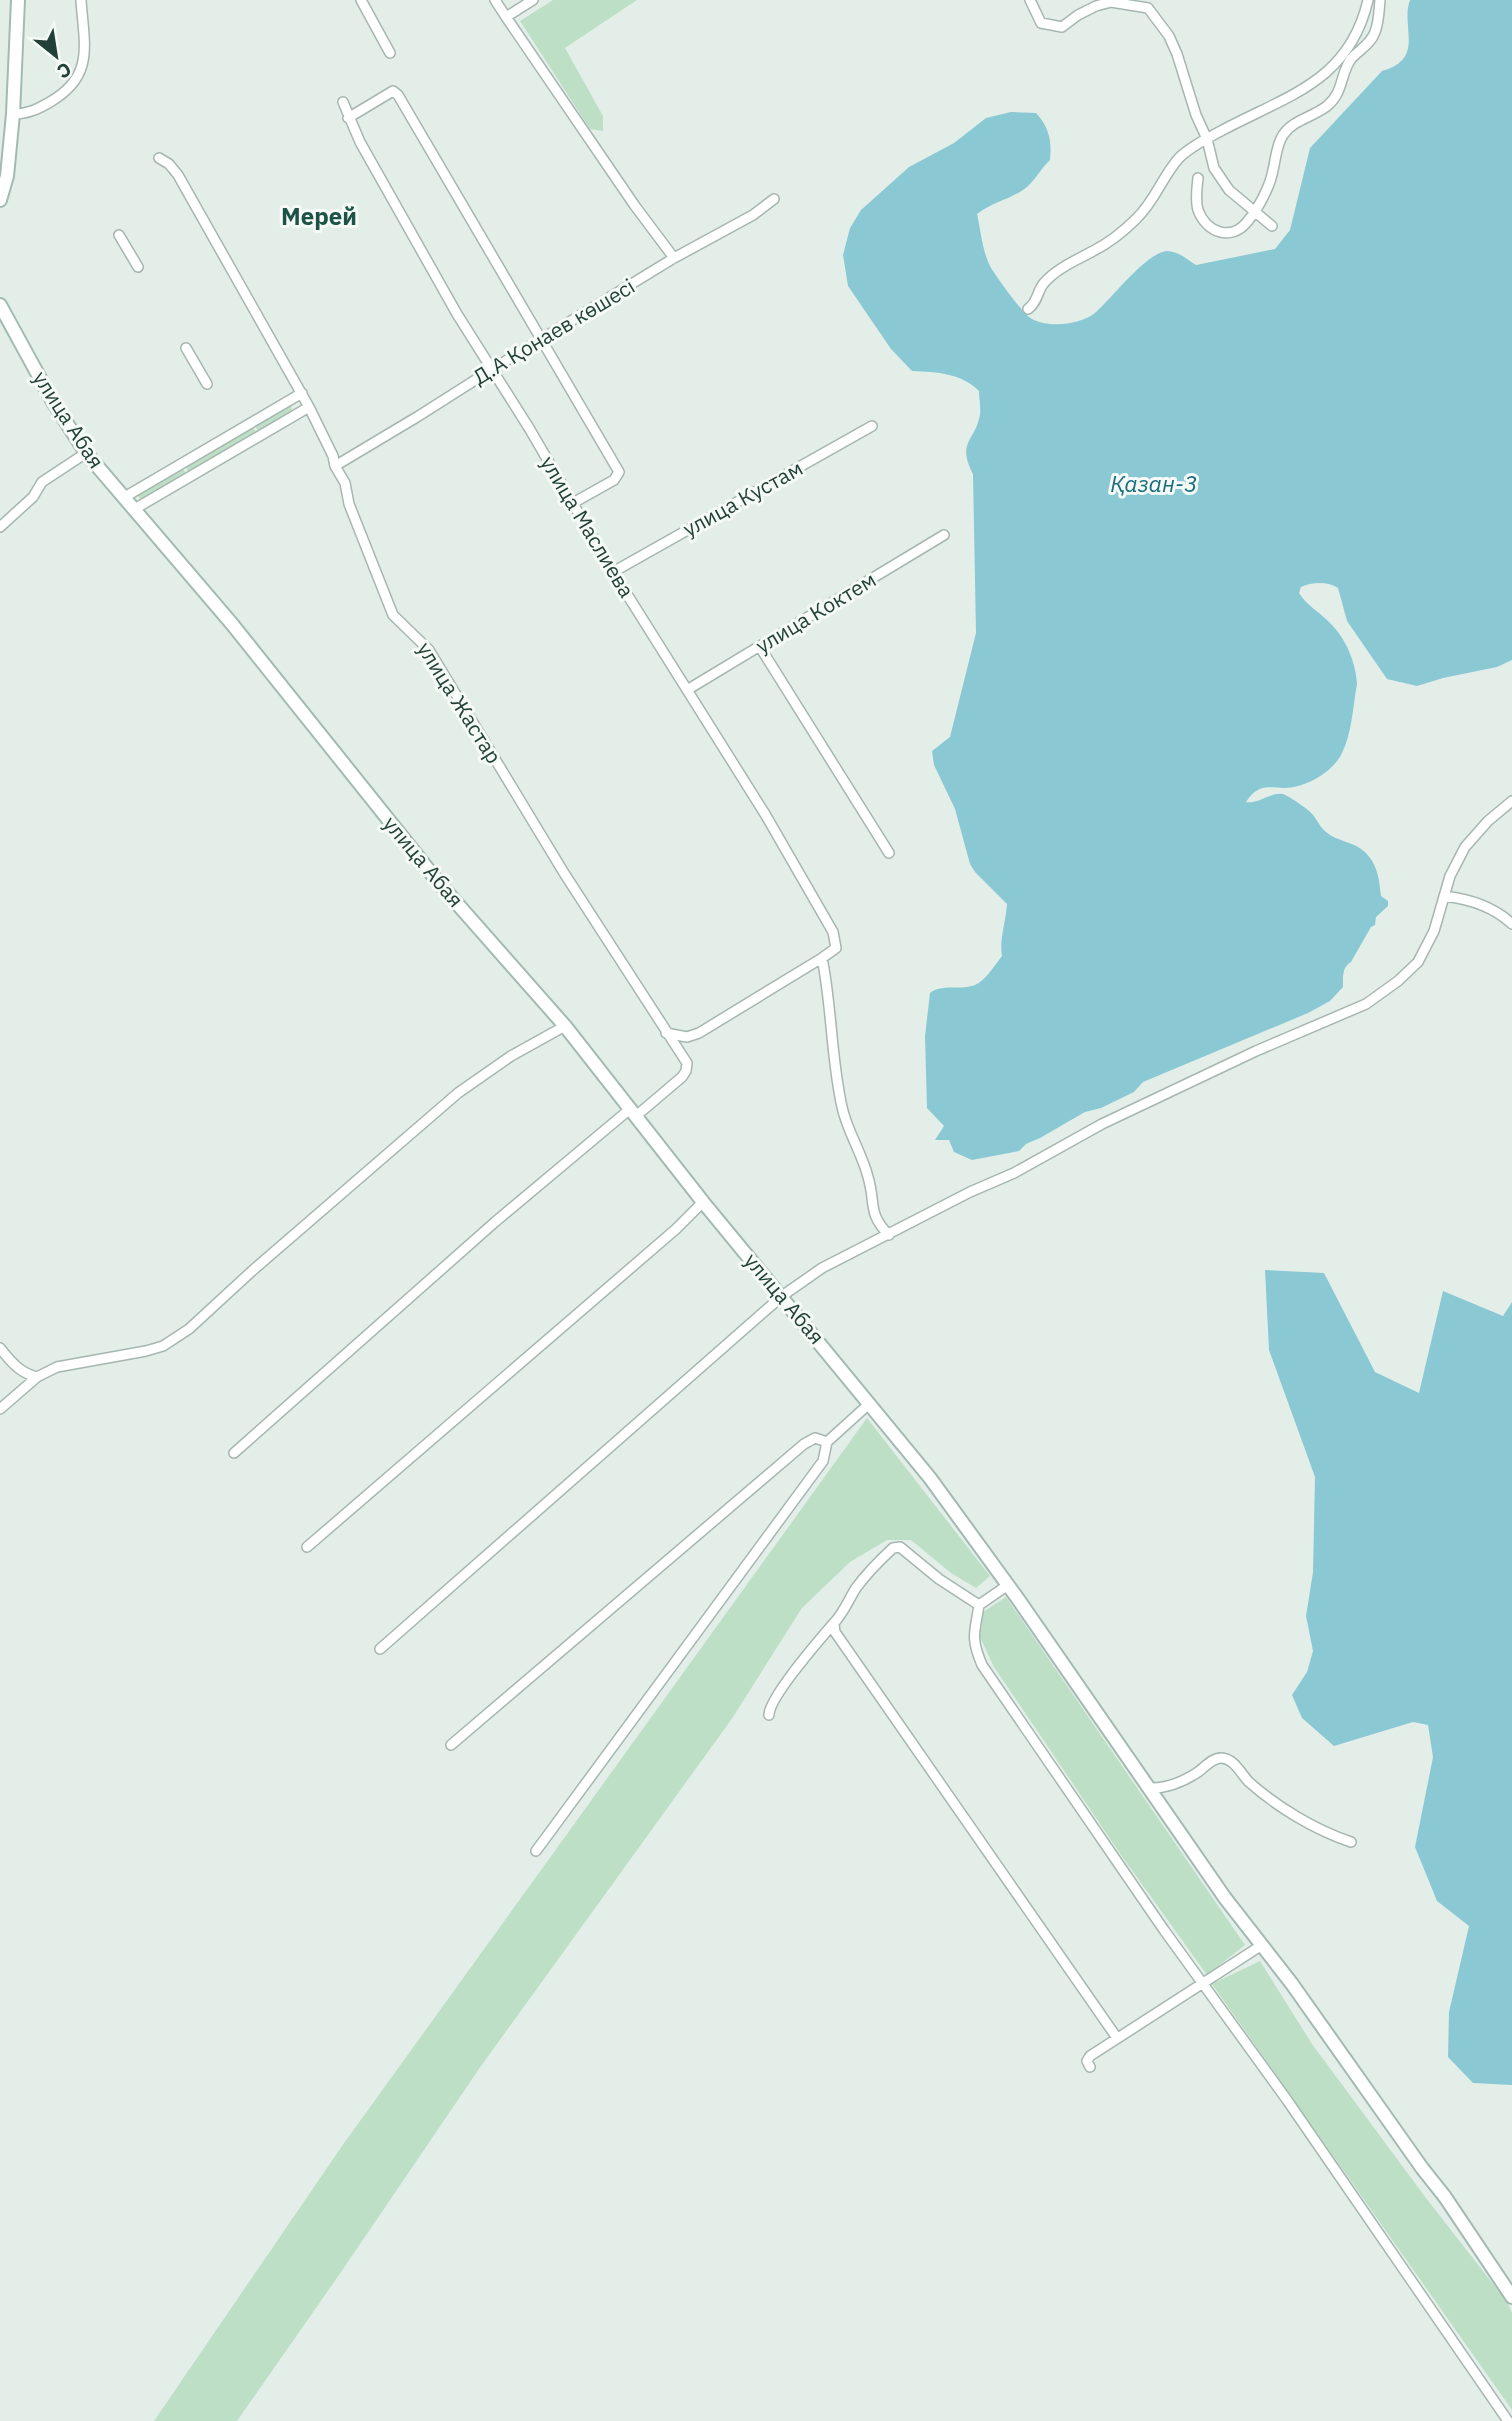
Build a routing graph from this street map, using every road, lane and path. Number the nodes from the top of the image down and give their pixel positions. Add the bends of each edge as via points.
1 (18, 0) edge
2 (81, 0) edge
3 (495, 0) edge
4 (533, 0) edge
5 (1030, 0) edge
6 (1368, 0) edge
7 (1380, 0) edge
8 (362, 1) edge
9 (506, 17) junction
10 (390, 53) dead end
11 (343, 102) dead end
12 (13, 114) junction
13 (348, 118) junction
14 (1207, 139) junction
15 (159, 158) dead end
16 (1198, 178) dead end
17 (774, 199) dead end
18 (0, 200) edge
19 (1255, 209) junction
20 (1272, 226) dead end
21 (119, 235) dead end
22 (674, 258) junction
23 (138, 267) dead end
24 (0, 305) edge
25 (1028, 309) dead end
26 (540, 340) junction
27 (186, 348) dead end
28 (491, 370) junction
29 (207, 384) dead end
30 (302, 393) junction
31 (309, 407) junction
32 (872, 426) dead end
33 (86, 453) junction
34 (335, 466) junction
35 (123, 498) junction
36 (573, 503) junction
37 (133, 510) junction
38 (0, 527) edge
39 (944, 535) dead end
40 (613, 572) junction
41 (760, 647) junction
42 (687, 690) junction
43 (1512, 801) edge
44 (889, 853) dead end
45 (1444, 896) junction
46 (1512, 924) edge
47 (822, 958) junction
48 (565, 1026) junction
49 (666, 1033) junction
50 (633, 1113) junction
51 (703, 1202) junction
52 (889, 1235) junction
53 (782, 1296) junction
54 (0, 1348) edge
55 (37, 1377) junction
56 (870, 1403) junction
57 (0, 1409) edge
58 (827, 1442) junction
59 (234, 1453) dead end
60 (307, 1548) dead end
61 (1008, 1585) junction
62 (979, 1605) junction
63 (834, 1624) junction
64 (380, 1648) dead end
65 (769, 1715) dead end
66 (451, 1745) dead end
67 (1148, 1788) junction
68 (1351, 1842) dead end
69 (536, 1851) dead end
70 (1262, 1945) junction
71 (1203, 1983) junction
72 (1117, 2038) junction
73 (1090, 2067) dead end
74 (1512, 2297) edge
75 (1508, 2421) edge

1 - 12 main road
2 - 12 street via 83,67 76,82 37,110
3 - 9 street
4 - 9 street
5 - 14 street via 1041,23 1055,28 1111,2 1149,8 1169,36
6 - 14 street via 1356,36 1330,71 1300,92
7 - 19 street via 1375,32 1351,60 1337,95 1280,139 1269,183
8 - 10 street
9 - 22 street
11 - 13 street, улица Маслиева
12 - 18 main road
13 - 26 street via 393,91 398,95
13 - 28 street, улица Маслиева
14 - 19 street via 1214,167 1230,190
14 - 25 street via 1179,158 1154,200 1136,219 1044,283
15 - 30 street, улица Жастар via 178,175
16 - 19 street via 1198,212 1215,232 1235,232
17 - 22 street, Д.А Қонаев көшесі
19 - 20 street
21 - 23 street
22 - 26 street, Д.А Қонаев көшесі
24 - 33 main road, улица Абая
26 - 28 street, Д.А Қонаев көшесі
26 - 36 street via 618,472 614,480
27 - 29 street
28 - 34 street, Д.А Қонаев көшесі
28 - 36 street, улица Маслиева
30 - 31 street, улица Жастар
30 - 35 street
31 - 34 street, улица Жастар
31 - 37 street
32 - 40 street, улица Кустам
33 - 35 main road, улица Абая
33 - 38 street via 43,482
34 - 49 street, улица Жастар via 393,615 429,650
35 - 37 main road, улица Абая
36 - 40 street, улица Маслиева
37 - 48 main road, улица Абая via 232,624 439,883
39 - 41 street, улица Коктем
40 - 42 street, улица Маслиева
41 - 42 street, улица Коктем
41 - 44 street
42 - 47 street, улица Маслиева via 833,932 836,948
43 - 45 street via 1465,847
45 - 46 street via 1493,909
45 - 52 street via 1434,931 1418,962 1366,1004 1190,1080
47 - 49 street via 699,1033 677,1037
47 - 52 street via 842,1109 868,1175 872,1208
48 - 50 main road, улица Абая
48 - 55 street via 458,1093 189,1329 163,1346 57,1367
49 - 50 street, улица Жастар via 687,1063 686,1071
50 - 51 main road, улица Абая
50 - 59 street via 495,1222
51 - 53 main road, улица Абая
51 - 60 street
52 - 53 street via 822,1268
53 - 56 main road, улица Абая
53 - 64 street
54 - 55 street via 15,1366
55 - 57 street
56 - 58 street
56 - 61 main road, улица Абая
58 - 66 street via 815,1438 804,1444
58 - 69 street via 823,1461
61 - 62 street
61 - 67 main road, улица Абая
62 - 63 street via 900,1548 892,1548 858,1586
62 - 71 street via 973,1633 982,1665
63 - 65 street via 778,1694
63 - 72 street via 835,1632
67 - 68 street via 1173,1785 1223,1758 1288,1810
67 - 70 main road, улица Абая
70 - 71 street
70 - 74 main road, улица Абая
71 - 72 street
71 - 75 street
72 - 73 street via 1090,2056

